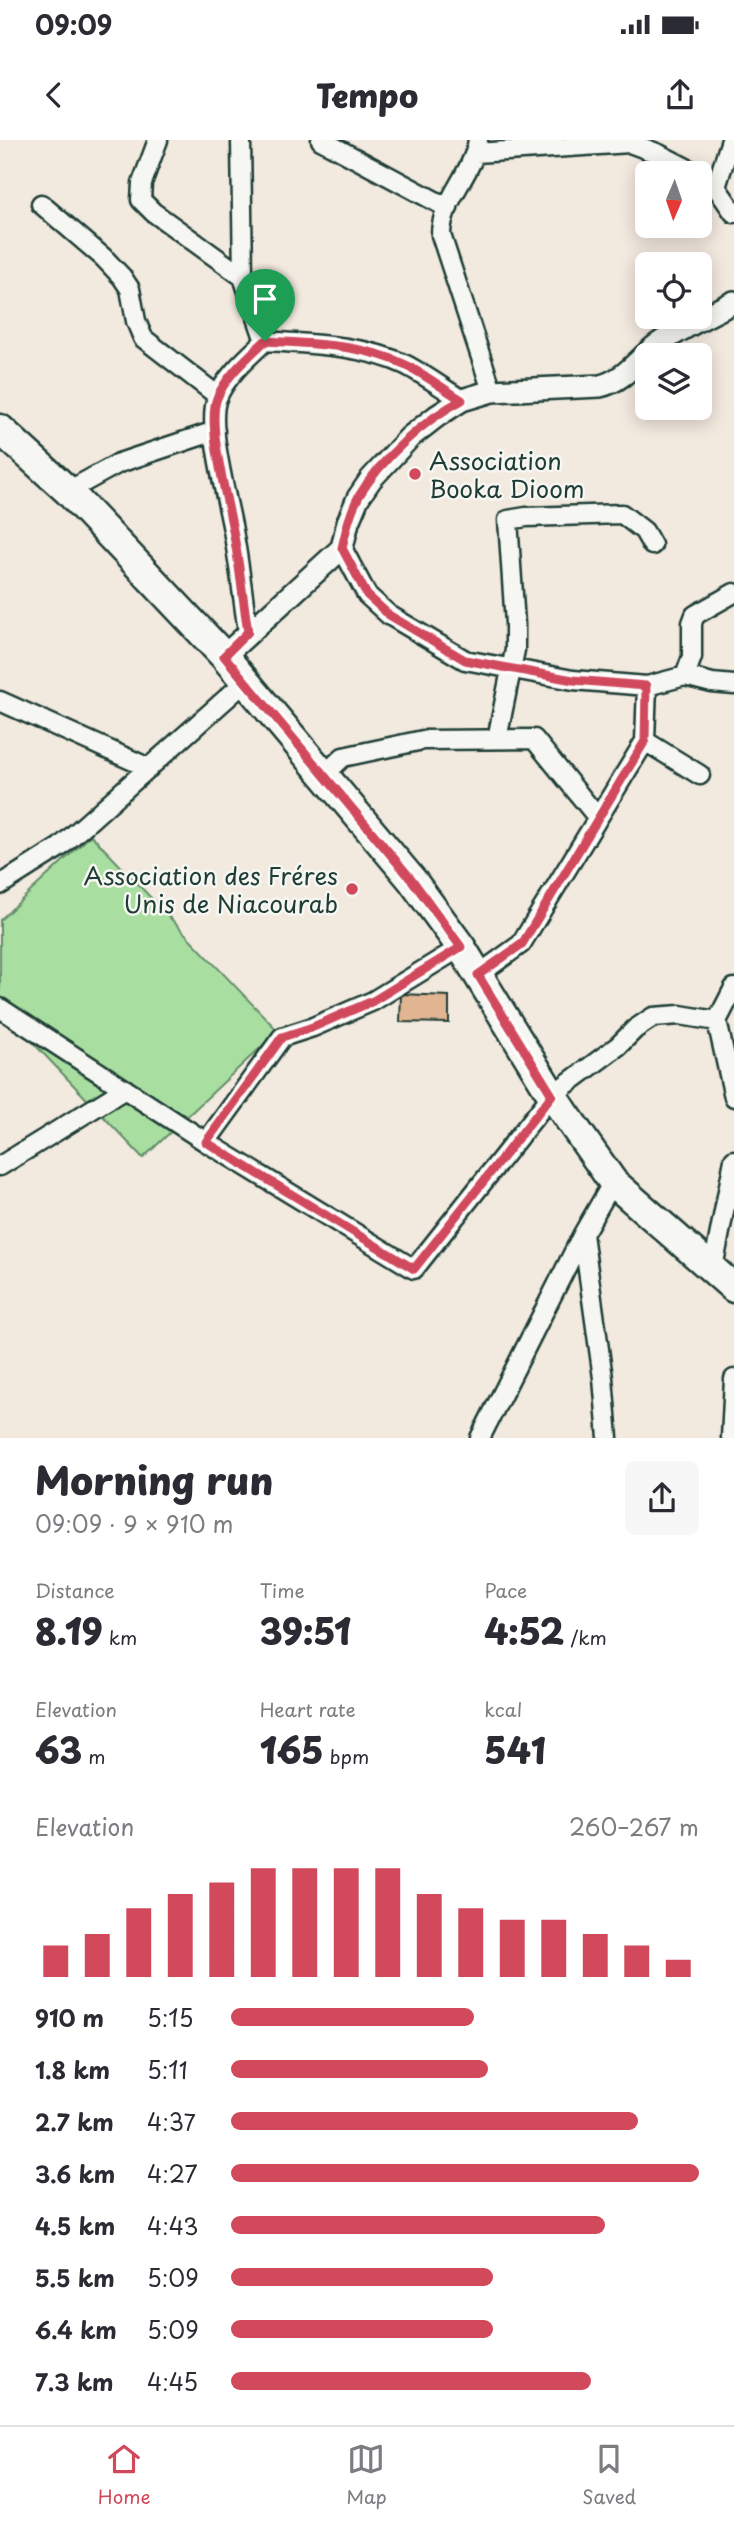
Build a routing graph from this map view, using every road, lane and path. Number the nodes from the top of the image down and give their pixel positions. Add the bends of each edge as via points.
1 (158, 140) edge
2 (241, 140) edge
3 (321, 140) edge
4 (731, 140) edge
5 (477, 146) edge
6 (673, 161) edge
7 (712, 184) edge
8 (716, 187) junction
9 (41, 204) dead end
10 (447, 208) junction
11 (734, 213) edge
12 (243, 276) junction
13 (734, 302) edge
14 (265, 341) junction
15 (492, 391) junction
16 (218, 396) junction
17 (462, 400) junction
18 (0, 429) edge
19 (215, 430) junction
20 (68, 491) junction
21 (652, 545) dead end
22 (342, 548) junction
23 (734, 593) edge
24 (248, 632) junction
25 (224, 656) junction
26 (511, 670) junction
27 (685, 676) junction
28 (246, 681) junction
29 (734, 685) edge
30 (646, 686) junction
31 (0, 701) edge
32 (497, 739) junction
33 (645, 741) junction
34 (149, 768) junction
35 (324, 775) junction
36 (701, 775) dead end
37 (598, 818) junction
38 (0, 885) edge
39 (461, 947) junction
40 (478, 975) junction
41 (734, 988) edge
42 (0, 1008) edge
43 (717, 1021) junction
44 (125, 1089) junction
45 (552, 1095) junction
46 (734, 1097) edge
47 (206, 1142) junction
48 (734, 1160) edge
49 (0, 1166) edge
50 (613, 1182) junction
51 (583, 1234) junction
52 (713, 1268) junction
53 (734, 1288) edge
54 (734, 1379) edge
55 (480, 1438) edge
56 (608, 1438) edge
57 (731, 1438) edge

1 - 12 street via 142,183 141,200
2 - 12 street
3 - 10 street
4 - 8 street
5 - 6 street via 630,143
5 - 10 street
7 - 8 street
8 - 11 street
9 - 16 street via 122,277 130,289 143,338
10 - 15 street via 441,235
12 - 14 street
13 - 15 street via 657,346 611,384
14 - 16 street
14 - 17 street via 374,353 406,365
15 - 17 street
16 - 19 street
17 - 22 street via 410,437 372,479 358,498
18 - 20 main road
19 - 20 street via 119,463
19 - 24 street
20 - 25 main road
21 - 26 street via 644,531 622,514 508,520 515,624
22 - 24 street
22 - 26 street via 367,595 389,615 465,660
23 - 27 street via 695,615 692,657
24 - 25 street
25 - 28 main road
26 - 30 street
26 - 32 street
27 - 29 street
27 - 30 street
28 - 34 street
28 - 35 main road
30 - 33 street
31 - 34 street
32 - 35 street via 423,740 343,757
32 - 37 street via 534,739
33 - 36 street
33 - 37 street
34 - 38 street via 60,847
35 - 39 main road
37 - 40 street via 522,944
39 - 40 main road
39 - 47 street via 373,1001 282,1037
40 - 45 main road
41 - 43 street
42 - 44 street
43 - 45 street via 680,1014 653,1017
43 - 46 street
44 - 47 street
44 - 49 street
45 - 47 street via 414,1269
45 - 50 main road
48 - 52 street
50 - 51 street
50 - 52 main road
51 - 55 street
51 - 56 street
52 - 53 main road
54 - 57 street

